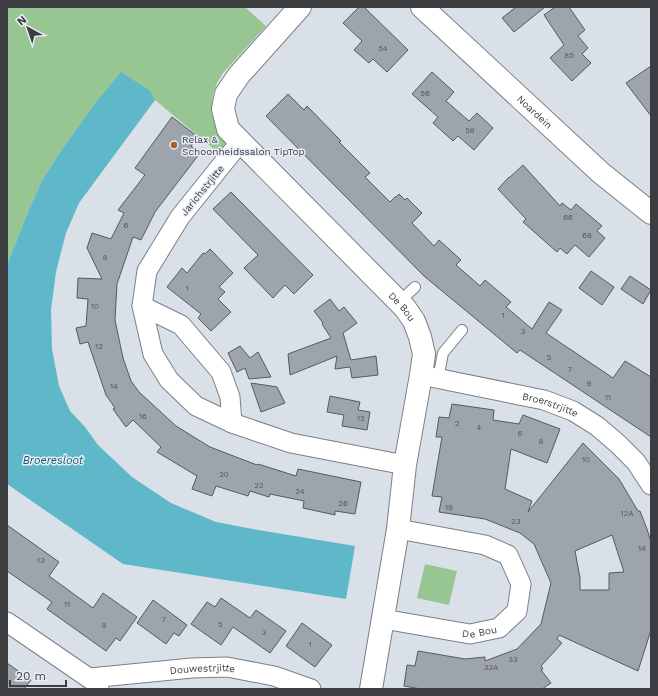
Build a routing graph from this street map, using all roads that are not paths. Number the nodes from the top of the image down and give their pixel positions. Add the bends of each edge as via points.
1 (300, 7) edge
2 (422, 7) edge
3 (241, 141) junction
4 (651, 213) edge
5 (415, 287) dead end
6 (399, 302) junction
7 (142, 306) junction
8 (462, 330) dead end
9 (430, 377) junction
10 (232, 423) junction
11 (405, 465) junction
12 (651, 485) edge
13 (398, 529) junction
14 (383, 619) junction
15 (7, 622) edge
16 (90, 678) junction
17 (105, 689) edge
18 (312, 689) edge
19 (371, 689) edge

1 - 3 street via 239,75 226,94 223,109 228,129
2 - 4 street, Noardein via 601,174
3 - 6 street, De Bou
3 - 7 street, Jarichstrjitte via 180,217 147,271
5 - 6 lane
6 - 9 street, De Bou via 414,321
7 - 10 street, Jarichstrjitte via 153,354 168,380 196,406
7 - 10 street via 181,325 221,372 230,397
8 - 9 lane via 443,353
9 - 11 street, De Bou
9 - 12 street, Broerstrjitte via 544,400 573,411 597,426 618,444 636,462
10 - 11 street, Jarichstrjitte via 291,442
11 - 13 street, De Bou
13 - 14 street, De Bou
13 - 14 street, De Bou via 485,545 508,555 521,584 517,611 499,628 470,634
14 - 19 street, De Bou
15 - 16 street
16 - 17 street
16 - 18 street, Douwestrjitte via 227,667 274,676

